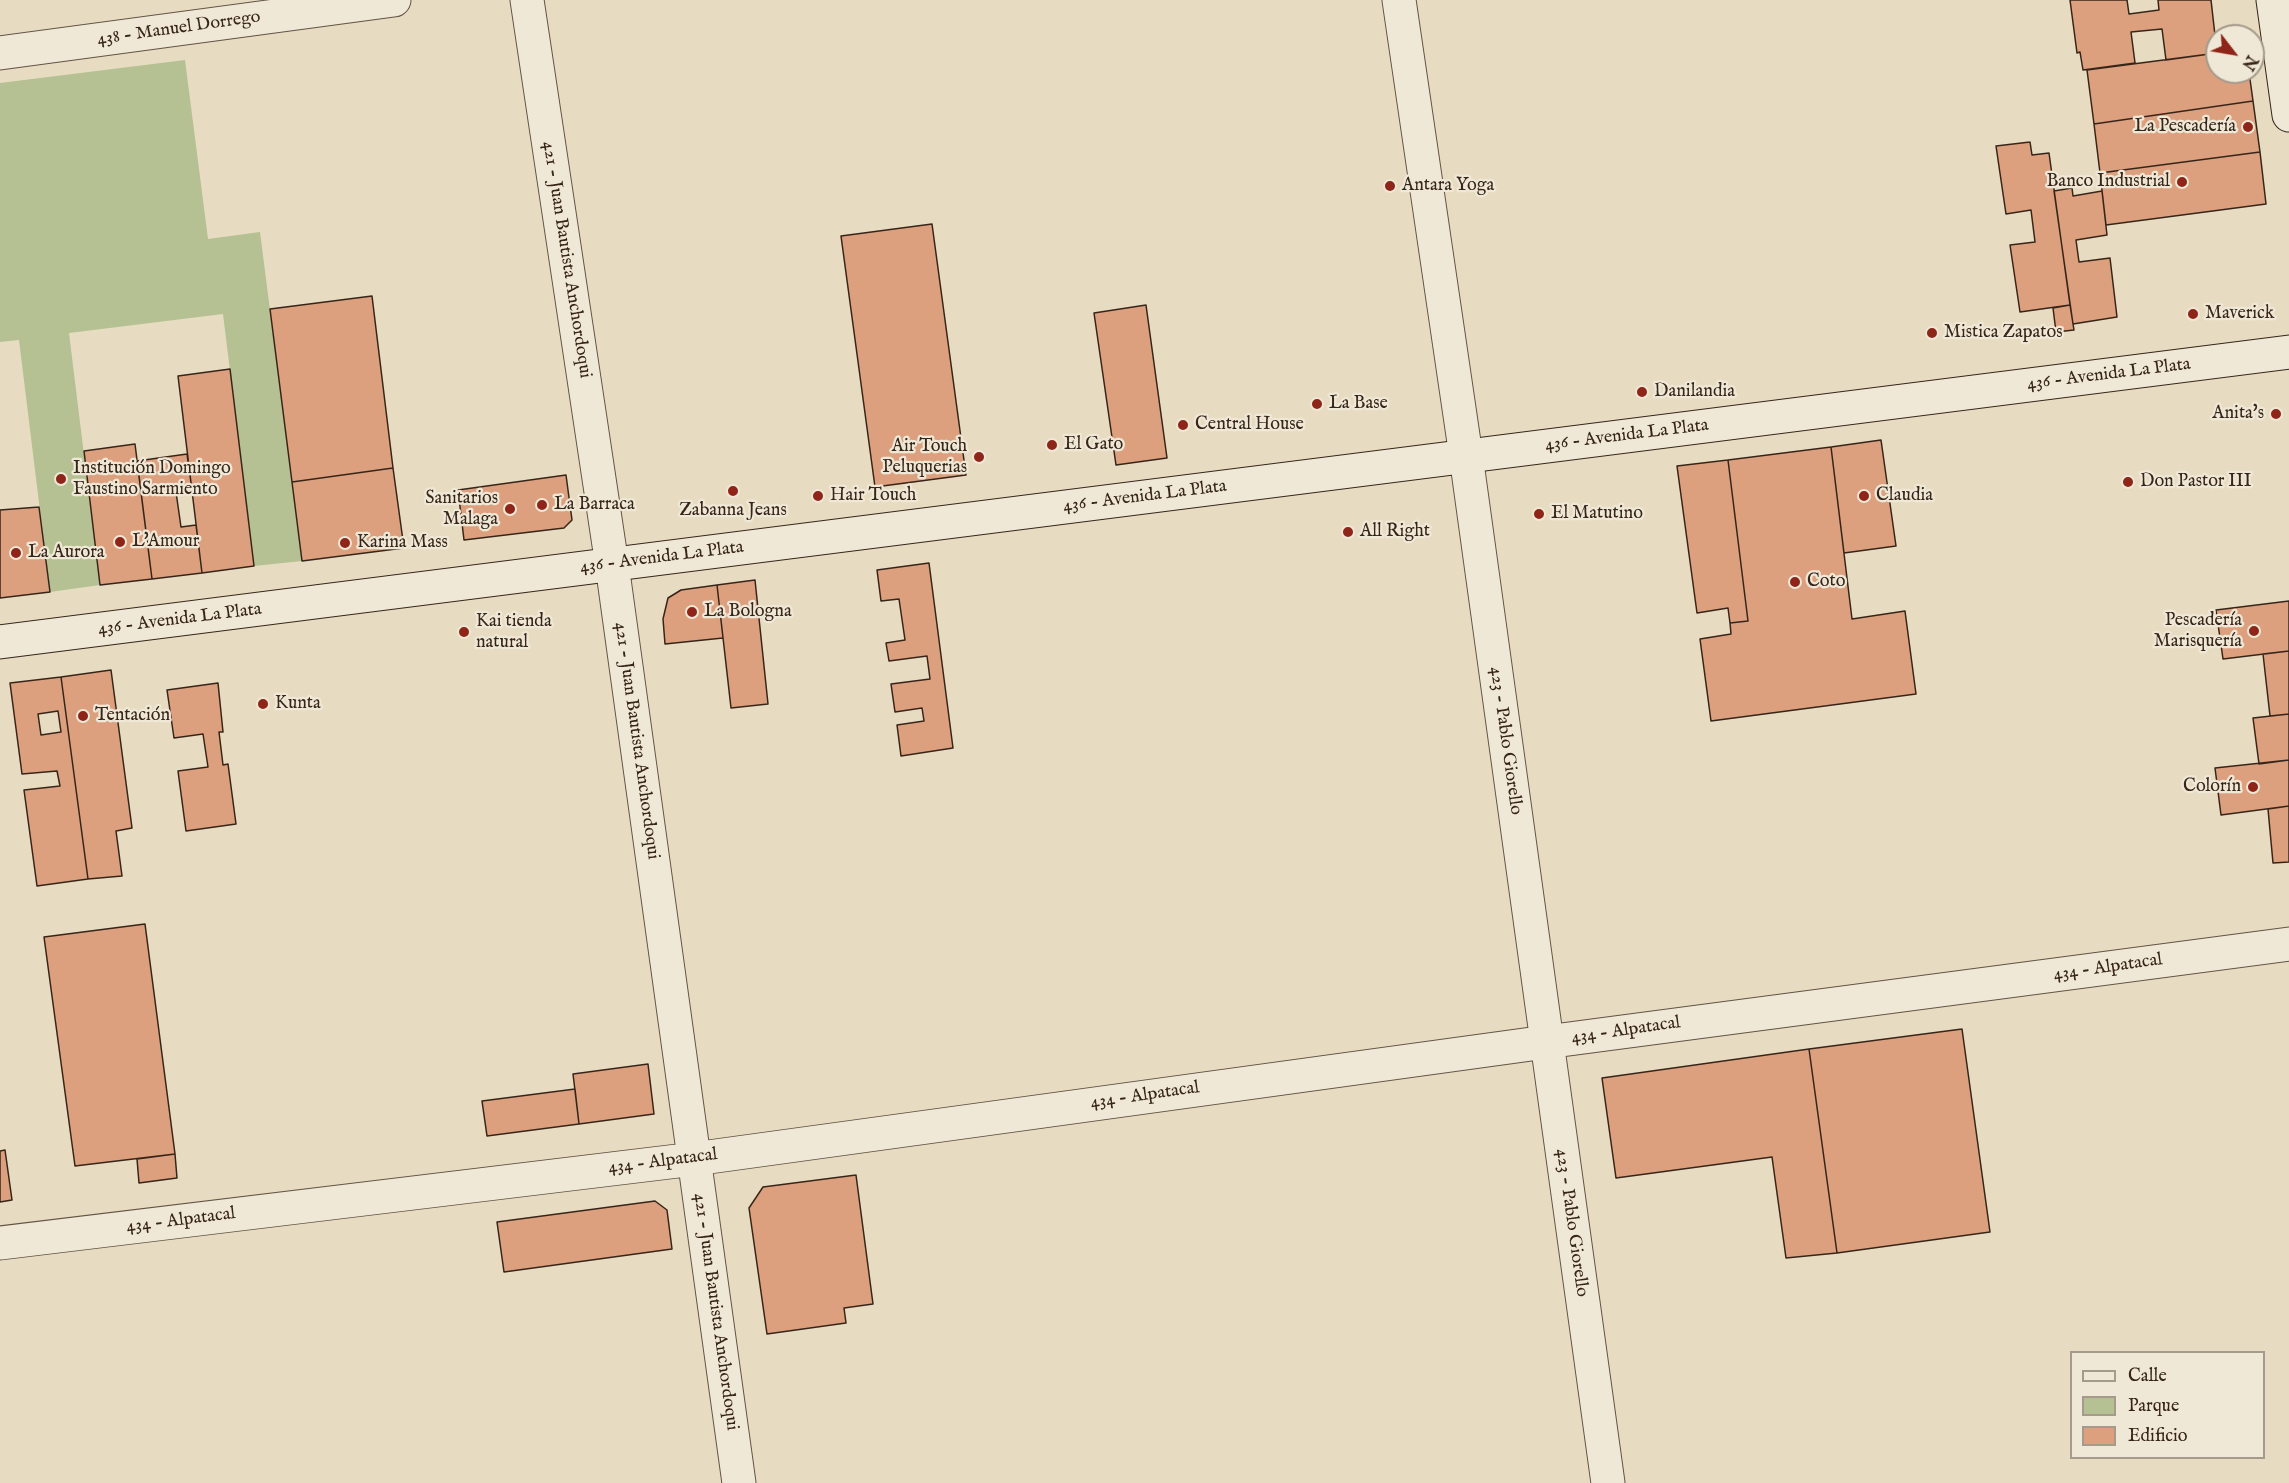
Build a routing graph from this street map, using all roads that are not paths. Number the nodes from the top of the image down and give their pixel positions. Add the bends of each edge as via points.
1 (394, 0) edge
2 (526, 0) edge
3 (1399, 0) edge
4 (2273, 0) edge
5 (0, 53) edge
6 (2289, 115) edge
7 (2289, 352) edge
8 (1466, 456) junction
9 (612, 565) junction
10 (0, 642) edge
11 (2289, 944) edge
12 (1546, 1042) junction
13 (694, 1159) junction
14 (0, 1243) edge
15 (739, 1483) edge
16 (1608, 1483) edge

1 - 5 street, 438 - Manuel Dorrego
2 - 9 street, 421 - Juan Bautista Anchordoqui
3 - 8 street, 423 - Pablo Giorello
4 - 6 street
7 - 8 street, 436 - Avenida La Plata
8 - 9 street, 436 - Avenida La Plata
8 - 12 street, 423 - Pablo Giorello
9 - 10 street, 436 - Avenida La Plata
9 - 13 street, 421 - Juan Bautista Anchordoqui
11 - 12 street, 434 - Alpatacal
12 - 13 street, 434 - Alpatacal
12 - 16 street, 423 - Pablo Giorello
13 - 14 street, 434 - Alpatacal
13 - 15 street, 421 - Juan Bautista Anchordoqui

